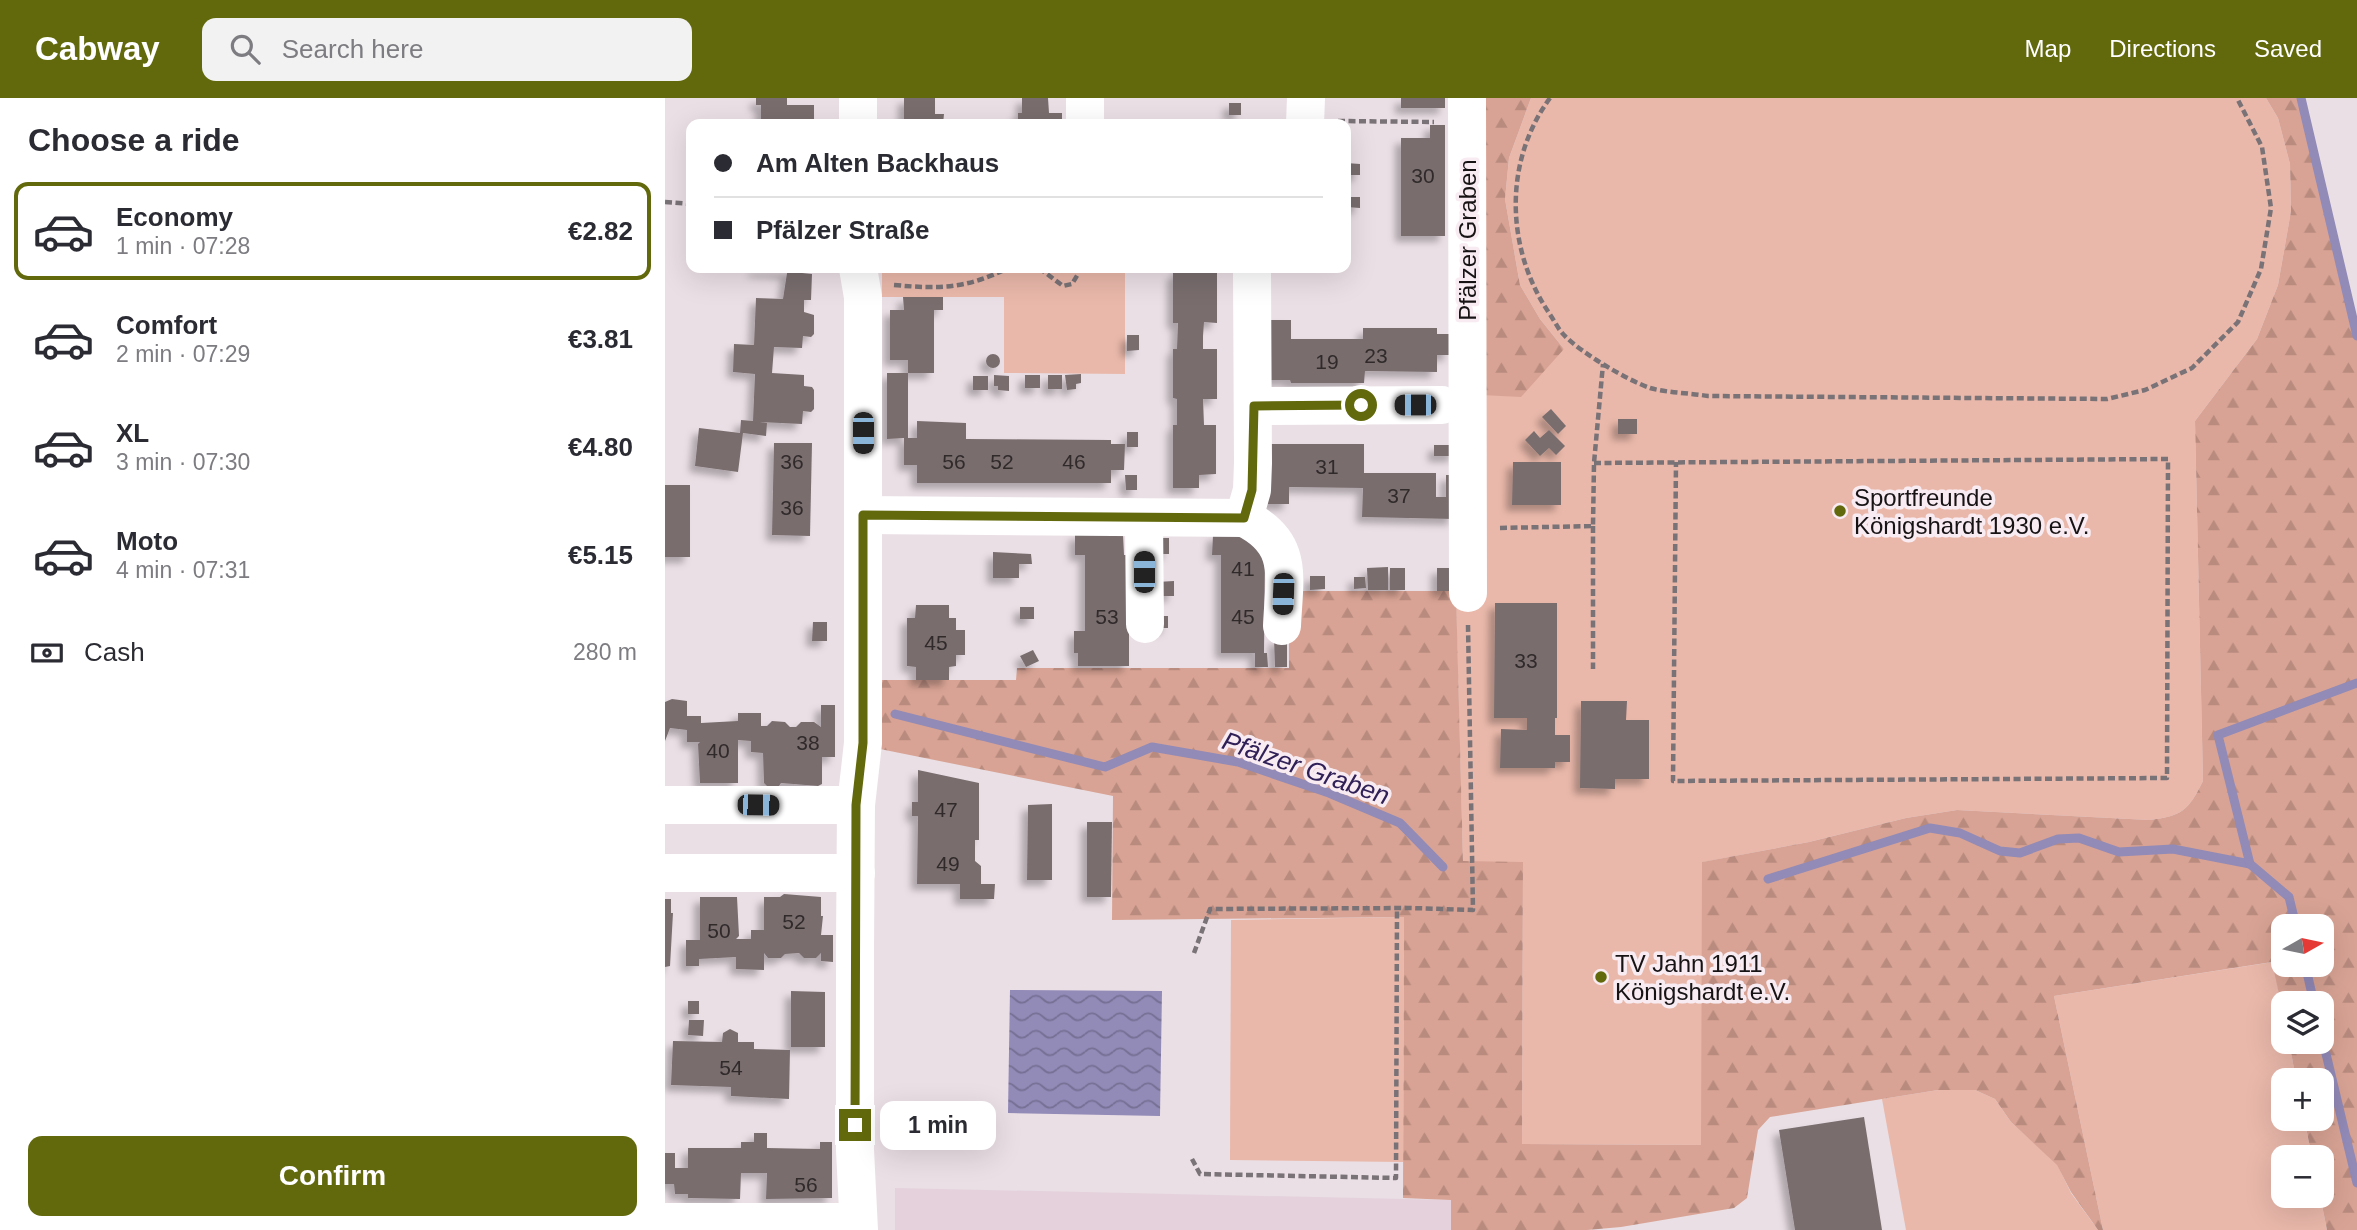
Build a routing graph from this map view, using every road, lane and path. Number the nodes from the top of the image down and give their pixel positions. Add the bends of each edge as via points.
1 (858, 98) edge
2 (1084, 98) edge
3 (1550, 98) edge
4 (2238, 98) edge
5 (1467, 110) edge
6 (1306, 114) edge
7 (858, 119) edge
8 (1084, 119) edge
9 (665, 202) edge
10 (686, 204) edge
11 (998, 273) edge
12 (1046, 273) edge
13 (1078, 273) edge
14 (1252, 273) edge
15 (860, 275) edge
16 (1603, 365) junction
17 (1442, 405) dead end
18 (1254, 406) junction
19 (1594, 463) junction
20 (1676, 463) junction
21 (863, 515) junction
22 (1244, 518) junction
23 (1144, 519) junction
24 (1593, 526) junction
25 (1467, 529) junction
26 (1468, 593) joint
27 (1145, 624) dead end
28 (1282, 625) dead end
29 (1593, 670) dead end
30 (665, 805) edge
31 (856, 805) junction
32 (665, 873) edge
33 (856, 873) junction
34 (1397, 908) junction
35 (1194, 953) dead end
36 (1192, 1159) dead end
37 (665, 1222) edge
38 (858, 1226) edge

1 - 7 street
2 - 8 street
3 - 16 path via 1522,153 1514,195 1521,254 1537,295 1564,335
4 - 16 path via 2262,147 2271,208 2261,269 2238,321 2192,368 2145,390 2107,399 1709,396 1650,388
5 - 6 path
5 - 25 street, Pfälzer Graben
9 - 10 path
11 - 15 path via 953,287
12 - 13 path via 1063,286 1072,284
14 - 18 street
15 - 21 street
16 - 19 path
17 - 18 street
18 - 22 street via 1252,490
19 - 20 path
19 - 24 path
20 - 20 path via 2168,459 2167,778 1673,781
21 - 23 street
21 - 31 street via 863,743
22 - 23 street
22 - 28 street via 1260,526 1280,548
23 - 27 street
24 - 25 path
24 - 29 path
25 - 26 street, Pfälzer Graben
26 - 34 path via 1473,910
30 - 31 street
31 - 33 street
32 - 33 street
33 - 38 street
34 - 35 path via 1210,909
34 - 36 path via 1397,1178 1200,1174
37 - 38 street

